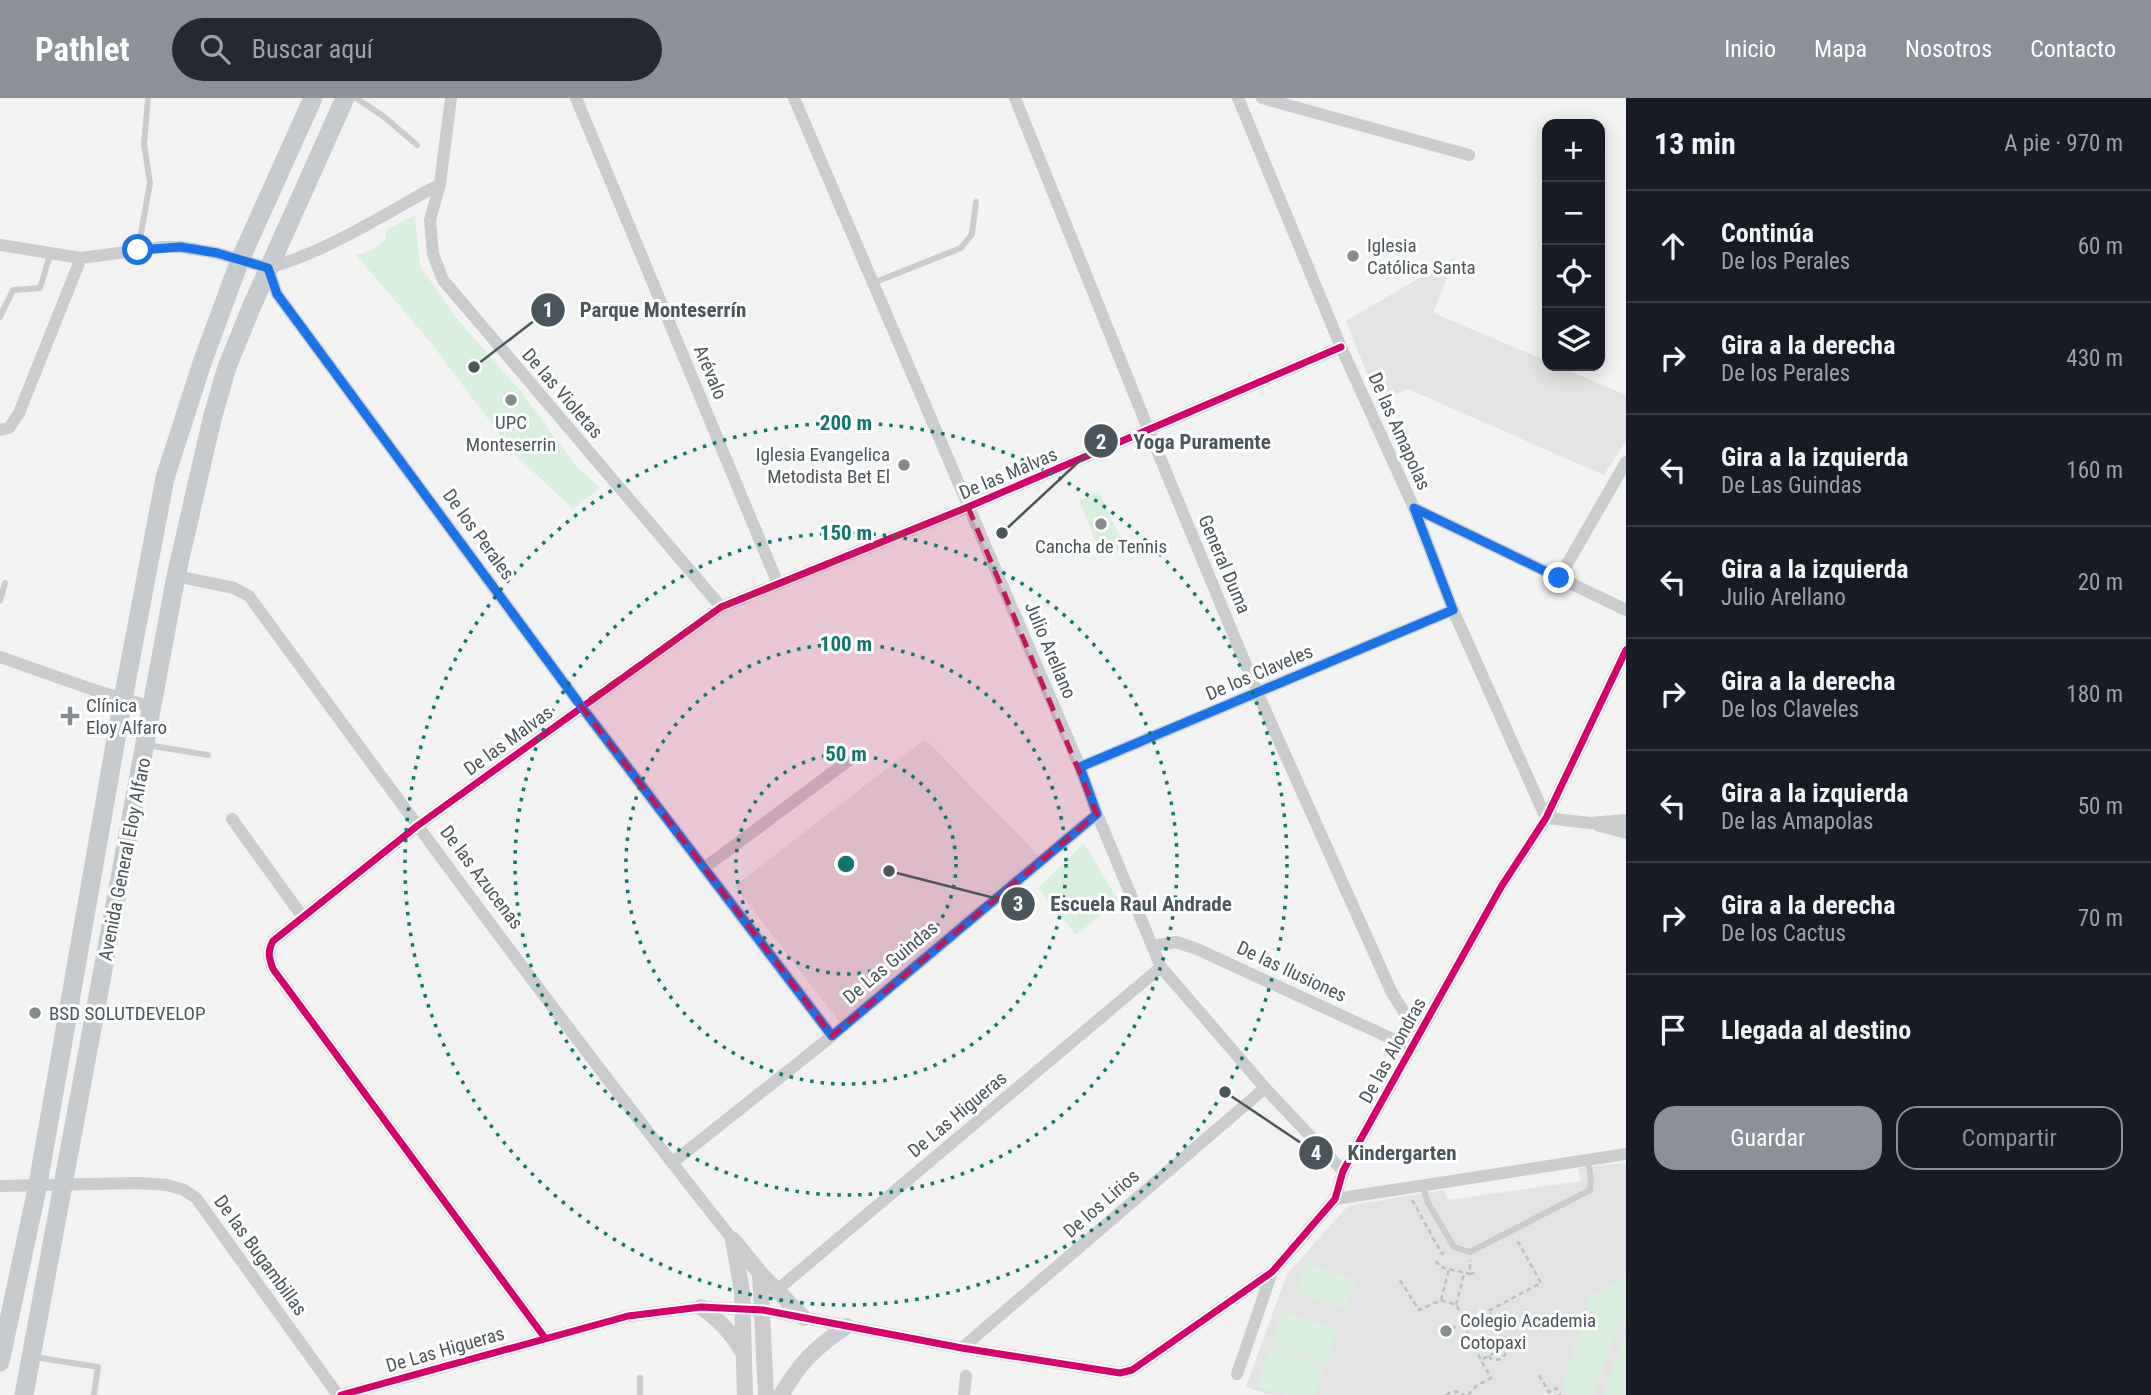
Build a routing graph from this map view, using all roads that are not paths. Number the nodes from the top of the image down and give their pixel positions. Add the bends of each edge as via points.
1 (148, 98) edge
2 (313, 98) edge
3 (345, 98) edge
4 (356, 98) edge
5 (451, 98) edge
6 (576, 98) edge
7 (794, 98) edge
8 (1015, 98) edge
9 (1238, 98) edge
10 (1262, 98) edge
11 (417, 145) dead end
12 (1469, 155) dead end
13 (440, 184) junction
14 (976, 202) dead end
15 (0, 245) edge
16 (138, 250) junction
17 (50, 255) junction
18 (81, 258) junction
19 (240, 260) junction
20 (268, 268) junction
21 (873, 283) junction
22 (0, 317) edge
23 (1340, 347) junction
24 (0, 430) edge
25 (1149, 431) junction
26 (1626, 462) edge
27 (968, 507) junction
28 (1414, 508) junction
29 (176, 576) junction
30 (1559, 578) junction
31 (5, 583) dead end
32 (778, 584) junction
33 (0, 601) edge
34 (721, 607) junction
35 (1453, 610) junction
36 (1626, 610) edge
37 (1626, 650) edge
38 (0, 658) edge
39 (1258, 694) junction
40 (123, 699) junction
41 (581, 706) junction
42 (152, 707) junction
43 (145, 744) junction
44 (208, 755) dead end
45 (848, 761) dead end
46 (1080, 767) junction
47 (1097, 814) junction
48 (1546, 818) junction
49 (232, 819) dead end
50 (1626, 820) edge
51 (1590, 823) junction
52 (417, 826) junction
53 (1626, 834) edge
54 (704, 868) junction
55 (302, 916) junction
56 (1152, 946) junction
57 (1161, 967) junction
58 (1419, 1035) junction
59 (832, 1036) junction
60 (1412, 1048) junction
61 (1265, 1088) junction
62 (1626, 1154) edge
63 (1588, 1159) junction
64 (672, 1163) junction
65 (1343, 1171) junction
66 (38, 1184) junction
67 (64, 1184) junction
68 (1422, 1185) junction
69 (0, 1186) edge
70 (1335, 1199) junction
71 (733, 1240) junction
72 (1272, 1272) junction
73 (760, 1273) junction
74 (777, 1290) junction
75 (701, 1307) junction
76 (742, 1308) junction
77 (763, 1310) junction
78 (804, 1318) junction
79 (847, 1326) junction
80 (545, 1338) junction
81 (962, 1348) junction
82 (743, 1353) junction
83 (31, 1357) junction
84 (0, 1362) edge
85 (1237, 1374) dead end
86 (966, 1376) dead end
87 (640, 1378) dead end
88 (24, 1395) edge
89 (94, 1395) edge
90 (339, 1395) edge
91 (640, 1395) edge
92 (746, 1395) edge
93 (766, 1395) edge
94 (781, 1395) edge
95 (964, 1395) edge

1 - 16 lane via 144,144 150,183
2 - 19 main road, Avenida General Eloy Alfaro
3 - 20 main road, Avenida General Eloy Alfaro
4 - 11 lane
5 - 13 street, De las Violetas
6 - 32 street, Arévalo
7 - 21 street, Julio Arellano
8 - 25 street, General Duma
9 - 23 street, De las Amapolas
10 - 12 street
13 - 20 street via 316,251
13 - 34 street, De las Violetas via 430,220 433,254 443,280
14 - 21 lane via 972,234 961,248
15 - 17 street
16 - 18 street
16 - 19 street via 181,247
17 - 18 street
17 - 22 lane via 40,288 13,290
18 - 24 street via 19,413 9,428
19 - 20 street
19 - 40 main road, Avenida General Eloy Alfaro via 165,478
20 - 29 main road, Avenida General Eloy Alfaro via 227,367
20 - 41 street, De los Perales via 277,294
21 - 27 street, Julio Arellano
23 - 25 street, De las Malvas
23 - 28 street, De las Amapolas
25 - 27 street, De las Malvas
25 - 39 street, General Duma
26 - 30 street
27 - 32 street, De las Malvas
27 - 46 street, Julio Arellano
28 - 30 street
28 - 35 street, De las Amapolas
29 - 42 main road, Avenida General Eloy Alfaro
29 - 52 street, De las Azucenas via 234,588 249,596
30 - 36 street
31 - 33 lane
32 - 34 street, De las Malvas
34 - 41 street, De las Malvas
35 - 39 street, De los Claveles
35 - 48 street, De las Amapolas
37 - 48 street, De las Alondras
38 - 40 street
39 - 46 street, De los Claveles
39 - 58 street, General Duma via 1392,993
40 - 42 street
40 - 66 main road, Avenida General Eloy Alfaro
41 - 52 street, De las Malvas
41 - 54 street, De los Perales
42 - 43 main road, Avenida General Eloy Alfaro
43 - 44 lane
43 - 67 main road, Avenida General Eloy Alfaro
45 - 54 street
46 - 47 street, Julio Arellano
47 - 56 street, Julio Arellano
47 - 59 street, De Las Guindas
48 - 51 street
48 - 58 street, De las Alondras via 1501,887
49 - 55 street
50 - 51 street
51 - 53 street
52 - 55 street, De las Malvas
52 - 64 street, De las Azucenas
54 - 59 street, De los Perales
55 - 80 street, De las Malvas via 279,934 269,949 273,969
56 - 57 street, Julio Arellano
56 - 60 street, De las Ilusiones via 1176,942 1197,949
57 - 61 street, Julio Arellano
57 - 74 street, De Las Higueras
58 - 60 street, De las Alondras
59 - 64 street, De Las Guindas
60 - 65 street, De las Alondras
61 - 65 street, Julio Arellano
61 - 81 street, De los Lirios
62 - 63 street
63 - 68 street
63 - 68 lane via 1590,1190 1470,1252 1454,1247
64 - 71 street, De las Azucenas
65 - 70 street, De las Alondras
66 - 67 street, De las Bugambillas
66 - 69 street, De las Bugambillas
66 - 84 main road, Avenida General Eloy Alfaro
67 - 83 main road, Avenida General Eloy Alfaro
67 - 90 street, De las Bugambillas via 167,1185 196,1198
68 - 70 street
70 - 72 street, De las Alondras
71 - 73 street, De las Azucenas
71 - 76 street, De las Azucenas
72 - 81 street, De las Alondras via 1132,1370 1120,1373
72 - 85 street, De las Alondras
73 - 74 street, De las Azucenas
73 - 77 street
74 - 78 street, De las Azucenas
75 - 76 street, De Las Higueras
75 - 80 street, De Las Higueras via 628,1316
75 - 82 street via 720,1320
76 - 77 street, De Las Higueras
76 - 82 street, De las Azucenas
77 - 78 street, De Las Higueras
77 - 93 street
78 - 79 street, De Las Higueras
79 - 81 street, De las Alondras
79 - 94 street via 819,1345
80 - 90 street, De Las Higueras
82 - 92 street, De las Azucenas
83 - 88 main road, Avenida General Eloy Alfaro
83 - 89 lane via 98,1367
86 - 95 street
87 - 91 lane

